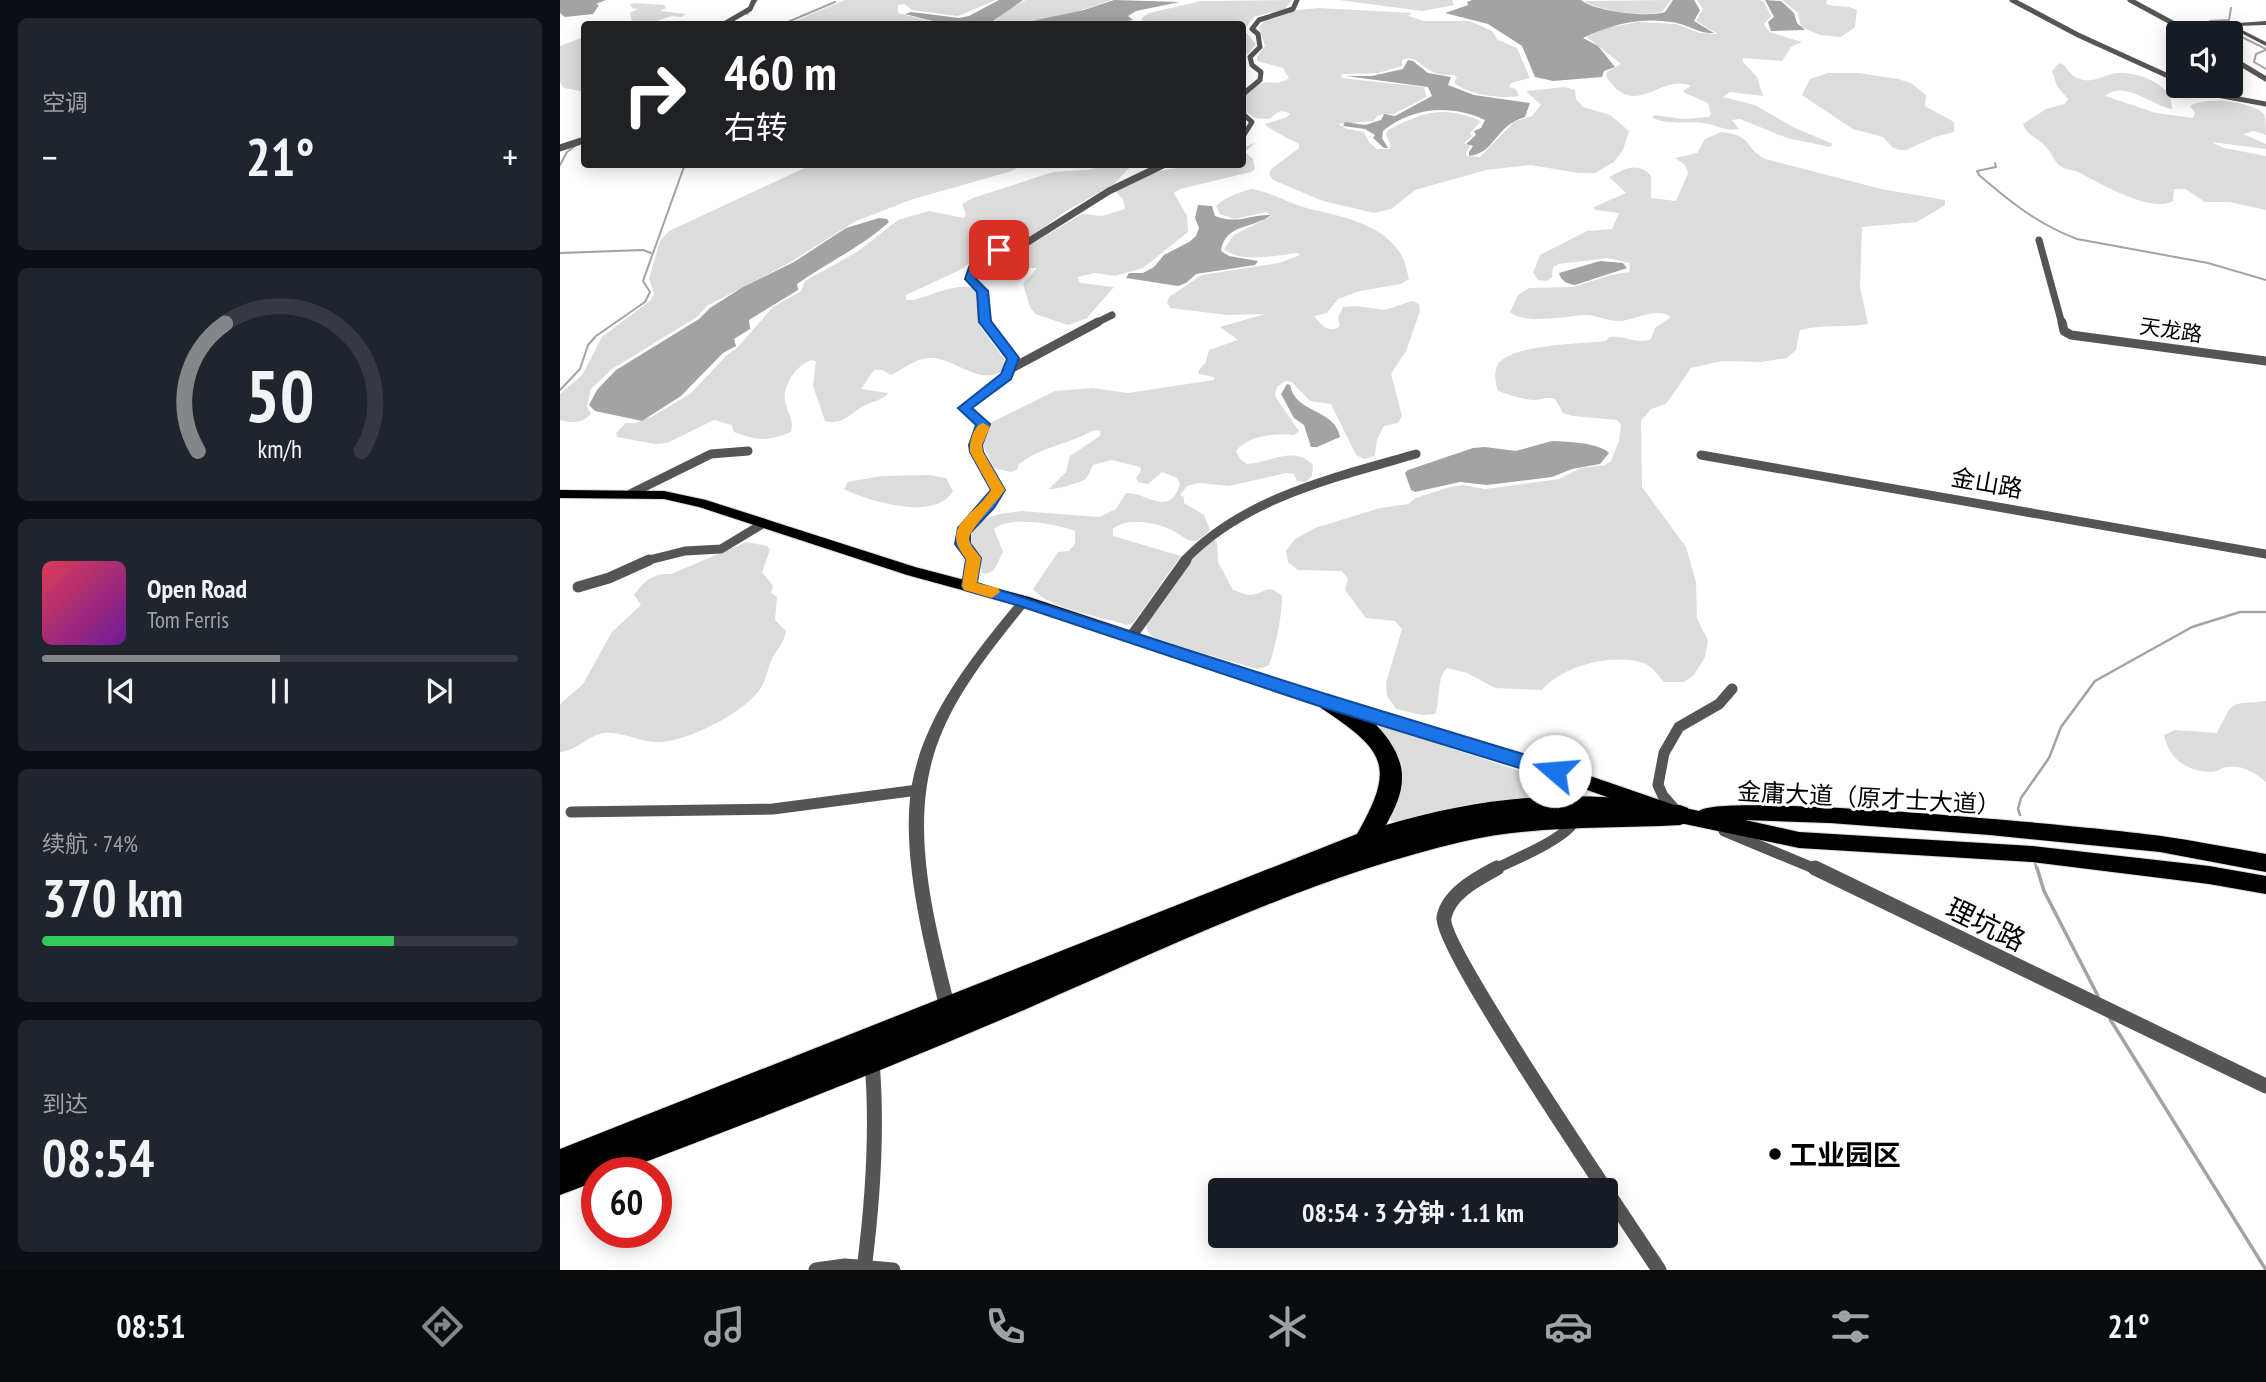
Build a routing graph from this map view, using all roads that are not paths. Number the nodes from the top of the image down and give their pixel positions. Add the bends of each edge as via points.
1 (754, 0) edge
2 (1297, 0) edge
3 (2012, 0) edge
4 (2130, 0) edge
5 (729, 21) edge
6 (2169, 21) edge
7 (2266, 23) edge
8 (2266, 44) edge
9 (2243, 65) edge
10 (2166, 75) edge
11 (2266, 79) edge
12 (1246, 92) edge
13 (2233, 98) edge
14 (2266, 104) edge
15 (1246, 117) edge
16 (1246, 132) edge
17 (581, 141) edge
18 (560, 148) edge
19 (1156, 168) edge
20 (2039, 240) dead end
21 (1112, 315) dead end
22 (2266, 360) edge
23 (1012, 368) junction
24 (748, 451) dead end
25 (1416, 454) dead end
26 (1700, 456) dead end
27 (632, 493) junction
28 (560, 495) edge
29 (764, 523) junction
30 (2266, 554) edge
31 (969, 586) junction
32 (578, 587) dead end
33 (1024, 601) junction
34 (1131, 638) junction
35 (1732, 689) dead end
36 (1328, 702) junction
37 (1576, 778) junction
38 (918, 790) junction
39 (571, 812) dead end
40 (1576, 812) junction
41 (1680, 815) junction
42 (2020, 832) junction
43 (1365, 841) junction
44 (2027, 854) junction
45 (2266, 863) edge
46 (2266, 886) edge
47 (948, 1010) junction
48 (872, 1062) junction
49 (2266, 1086) edge
50 (560, 1163) edge
51 (560, 1181) edge
52 (864, 1269) edge
53 (816, 1270) edge
54 (893, 1270) edge
55 (1659, 1270) edge

1 - 5 street via 750,9
2 - 12 street via 1293,9 1259,20 1252,29 1260,47 1250,57 1261,72 1260,80
3 - 10 street
4 - 6 street
7 - 8 street via 2227,24
9 - 11 street
13 - 14 street
15 - 16 street via 1252,122
17 - 18 street
19 - 23 street via 1111,189 1019,247 977,258 971,283 982,291 985,322 1013,358
20 - 22 street, 天龙路 via 2064,331 2071,335
21 - 23 street
23 - 31 street via 965,408 983,424 976,452 998,490 963,532 962,544 974,558
24 - 27 street via 711,454
25 - 34 street via 1309,485 1226,526 1187,557
26 - 30 street, 金山路
27 - 28 main road
27 - 29 main road via 682,497
29 - 31 main road
29 - 32 street via 721,549 650,559
31 - 33 main road
33 - 34 main road
33 - 38 street via 954,695 928,750
34 - 36 main road
35 - 41 street via 1719,704 1679,727 1664,753 1658,785
36 - 37 main road
36 - 43 highway via 1367,729 1385,751 1390,767 1390,789
37 - 40 street
37 - 41 main road
38 - 39 street via 774,809
38 - 47 street via 922,874
40 - 41 highway
40 - 43 highway via 1490,808
40 - 48 highway via 1462,831 1375,854 1255,899
40 - 55 street via 1565,832 1460,891 1444,917 1445,930 1472,983
41 - 42 main road, 金庸大道（原才士大道） via 1830,815
41 - 44 main road, 金庸大道（原才士大道） via 1799,840
41 - 49 street, 理坑路 via 1798,860
42 - 44 main road
42 - 45 main road, 金庸大道（原才士大道） via 2160,845
43 - 47 highway
44 - 46 main road, 金庸大道（原才士大道）
47 - 50 highway
48 - 51 highway
48 - 52 street via 877,1153
52 - 53 street
52 - 54 street

